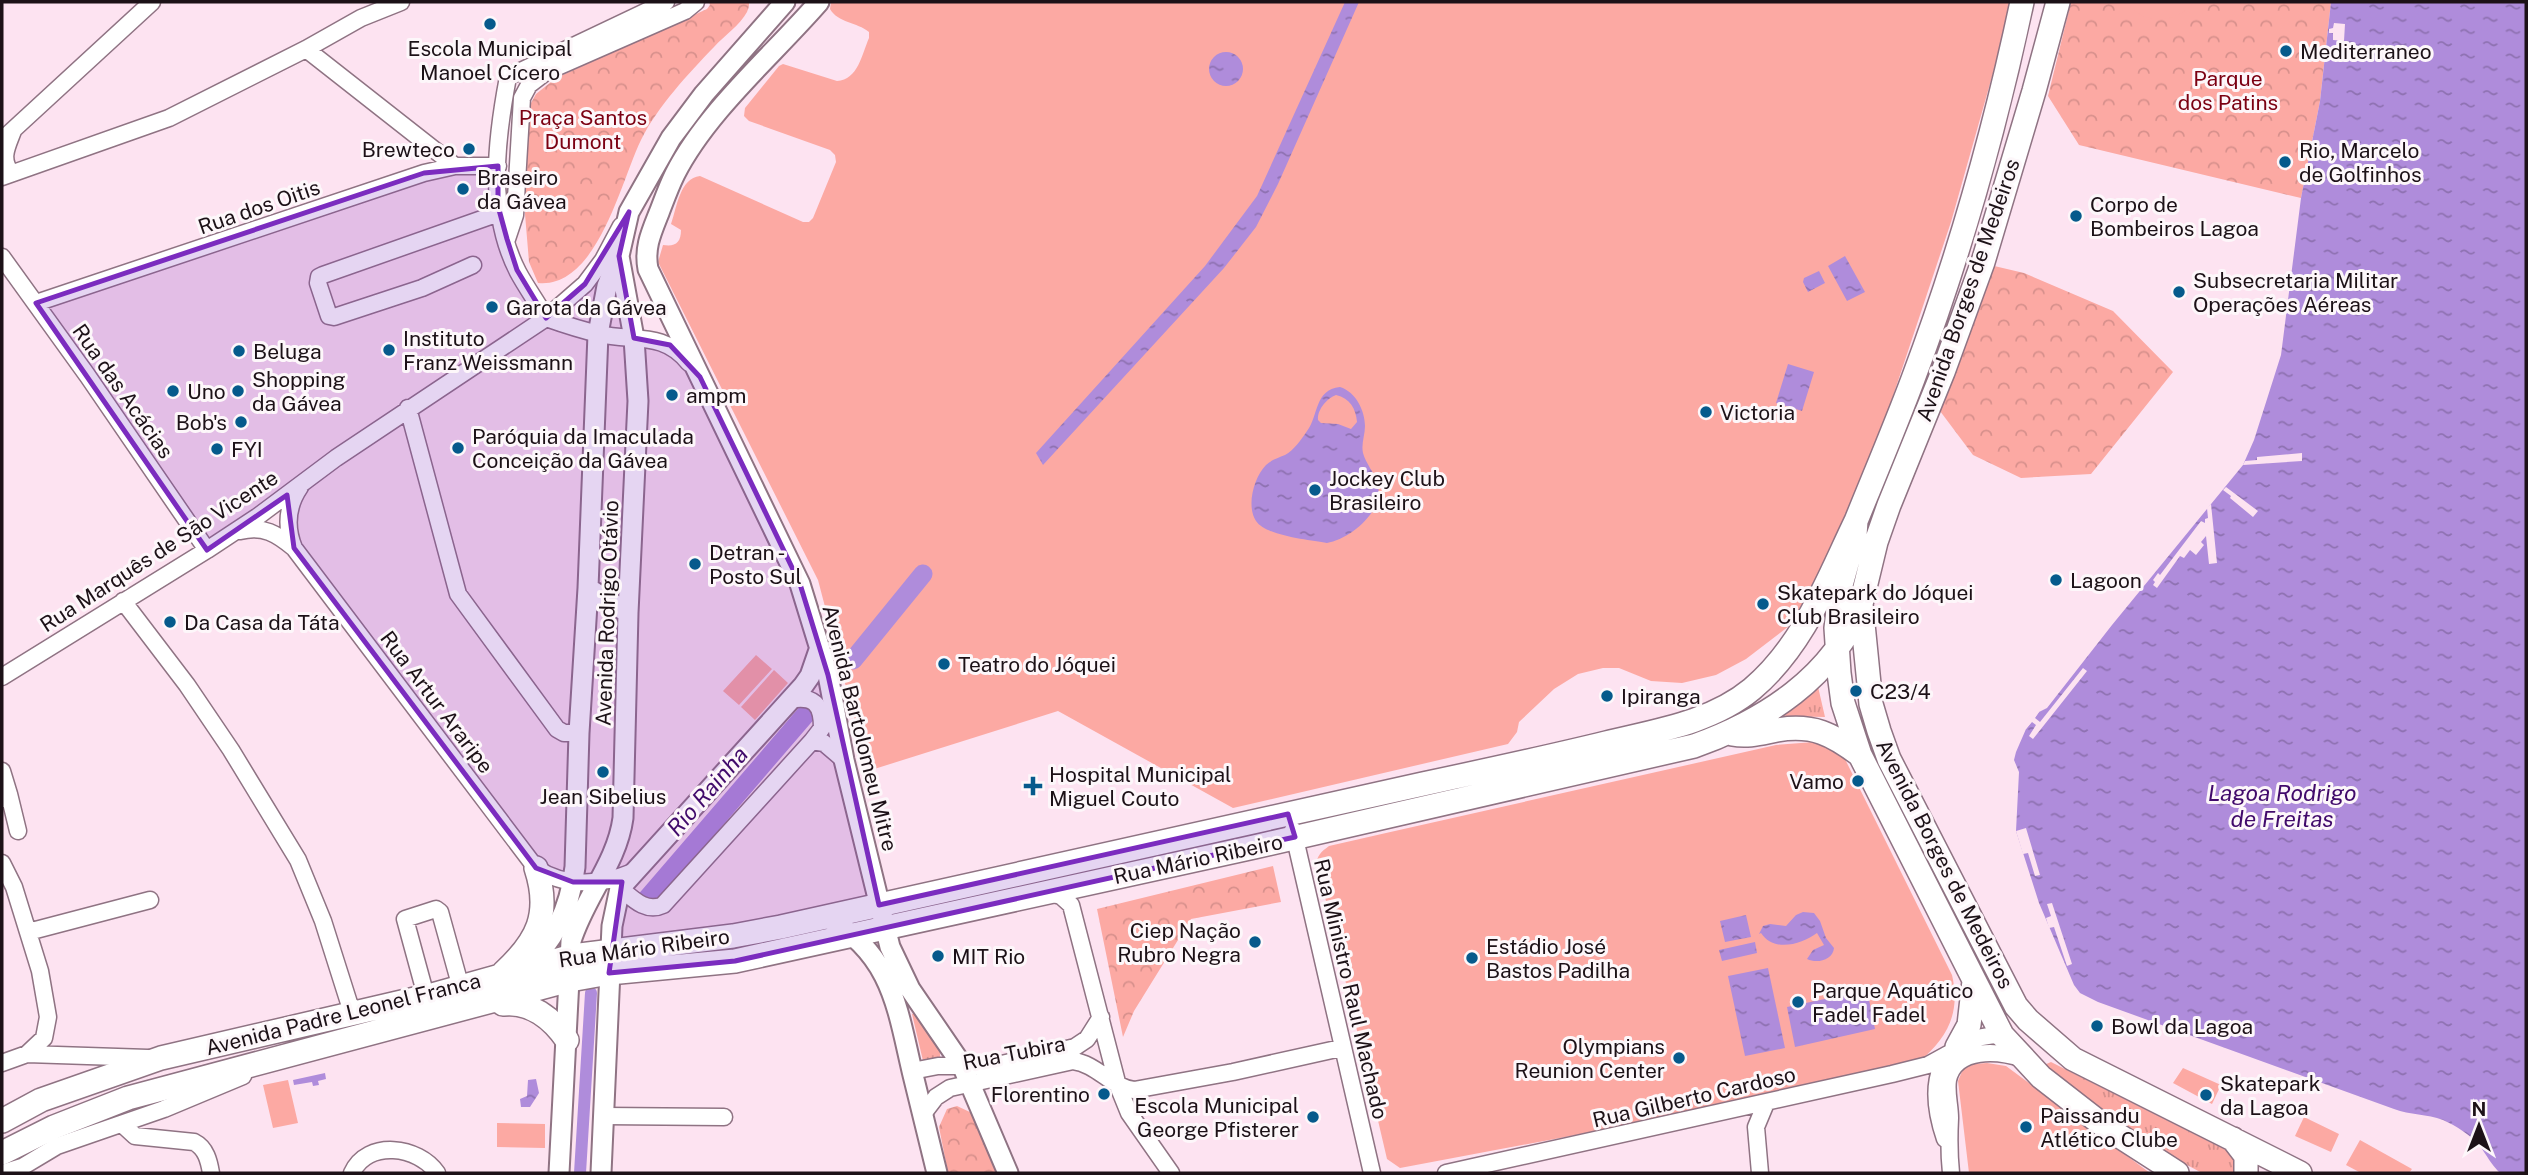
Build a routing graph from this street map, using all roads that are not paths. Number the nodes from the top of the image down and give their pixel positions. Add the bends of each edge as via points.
1 (152, 2) edge
2 (401, 2) edge
3 (666, 2) edge
4 (696, 2) edge
5 (783, 2) edge
6 (2022, 2) edge
7 (2059, 2) edge
8 (813, 8) edge
9 (306, 49) junction
10 (7, 135) edge
11 (424, 140) junction
12 (455, 166) junction
13 (498, 166) junction
14 (424, 173) junction
15 (7, 175) edge
16 (629, 212) junction
17 (499, 213) junction
18 (507, 239) junction
19 (619, 256) junction
20 (2, 257) edge
21 (473, 265) dead end
22 (36, 303) junction
23 (546, 318) junction
24 (598, 334) junction
25 (634, 338) junction
26 (700, 376) junction
27 (408, 408) junction
28 (306, 480) junction
29 (1856, 522) junction
30 (228, 536) junction
31 (294, 548) junction
32 (207, 551) junction
33 (588, 588) junction
34 (123, 601) junction
35 (1861, 604) junction
36 (628, 613) junction
37 (1838, 647) junction
38 (819, 650) junction
39 (2, 677) edge
40 (789, 700) junction
41 (579, 733) junction
42 (1729, 733) junction
43 (813, 741) junction
44 (1860, 755) junction
45 (844, 761) junction
46 (2, 771) edge
47 (5, 796) edge
48 (1289, 814) junction
49 (18, 831) dead end
50 (1295, 838) junction
51 (617, 843) junction
52 (2, 863) edge
53 (536, 868) junction
54 (637, 868) junction
55 (573, 882) junction
56 (598, 882) junction
57 (620, 888) junction
58 (1045, 892) junction
59 (150, 900) dead end
60 (882, 916) junction
61 (826, 917) junction
62 (28, 932) junction
63 (852, 935) junction
64 (611, 950) junction
65 (572, 956) junction
66 (524, 968) junction
67 (609, 973) junction
68 (501, 975) junction
69 (570, 980) junction
70 (1973, 981) junction
71 (461, 988) junction
72 (426, 996) junction
73 (479, 1006) junction
74 (355, 1011) junction
75 (1101, 1017) junction
76 (2002, 1035) junction
77 (567, 1040) junction
78 (1341, 1048) junction
79 (1952, 1051) junction
80 (27, 1054) junction
81 (284, 1056) junction
82 (161, 1058) junction
83 (2023, 1059) junction
84 (2073, 1059) junction
85 (2, 1063) edge
86 (962, 1065) junction
87 (912, 1071) junction
88 (971, 1084) junction
89 (1118, 1086) junction
90 (1766, 1103) junction
91 (1737, 1109) junction
92 (923, 1114) junction
93 (604, 1116) junction
94 (723, 1117) dead end
95 (2, 1121) edge
96 (122, 1124) junction
97 (1756, 1127) junction
98 (2231, 1137) junction
99 (1948, 1147) junction
100 (2, 1153) edge
101 (1475, 1170) edge
102 (3, 1173) edge
103 (211, 1173) edge
104 (352, 1173) edge
105 (437, 1173) edge
106 (559, 1173) edge
107 (601, 1173) edge
108 (937, 1173) edge
109 (1008, 1173) edge
110 (1171, 1173) edge
111 (1372, 1173) edge
112 (1446, 1173) edge
113 (1760, 1173) edge
114 (1951, 1173) edge
115 (2177, 1173) edge
116 (2246, 1173) edge
117 (2300, 1173) edge

1 - 10 street
2 - 9 street
3 - 13 street via 508,77
4 - 18 street via 685,11 546,72 529,85 522,98 515,215
5 - 8 main road
5 - 16 main road via 687,116
6 - 29 highway, Avenida Borges de Medeiros via 2007,75 1949,274
7 - 35 highway, Avenida Borges de Medeiros via 1983,262 1889,505
8 - 26 main road, Avenida Bartolomeu Mitre via 711,120 676,173 648,241 648,269
9 - 11 street
9 - 15 street via 169,118
10 - 15 street
11 - 12 street
11 - 14 street
12 - 13 street, Rua dos Oitis
12 - 14 street, Rua dos Oitis
13 - 17 street
14 - 22 street, Rua dos Oitis
16 - 19 main road
16 - 23 street via 585,284
17 - 18 street
17 - 21 street via 323,275 318,283 329,316 334,317 422,288
18 - 23 street via 517,270
19 - 24 main road, Avenida Rodrigo Otávio via 607,286
19 - 25 main road, Avenida Rodrigo Otávio
20 - 22 street, Rua das Acácias
22 - 32 street, Rua das Acácias
23 - 24 street
23 - 27 street, Rua Marquês de São Vicente
24 - 25 street
24 - 33 main road, Avenida Rodrigo Otávio
25 - 26 street via 670,345
25 - 36 main road, Avenida Rodrigo Otávio via 638,401
26 - 38 main road, Avenida Bartolomeu Mitre via 800,584
27 - 28 street, Rua Marquês de São Vicente
27 - 41 street via 458,594 557,729
28 - 30 street, Rua Marquês de São Vicente
28 - 31 street via 289,510
29 - 37 highway, Avenida Borges de Medeiros via 1837,608
29 - 48 highway, Rua Mário Ribeiro via 1798,639 1751,690 1724,707 1681,725
30 - 31 street, Rua Artur Araripe via 254,528 277,534
30 - 32 street, Rua Marquês de São Vicente
31 - 53 street, Rua Artur Araripe
32 - 34 street, Rua Marquês de São Vicente
33 - 36 main road
33 - 41 main road, Avenida Rodrigo Otávio
34 - 39 street, Rua Marquês de São Vicente
34 - 74 street via 231,750 298,860
35 - 37 highway, Rua Mário Ribeiro
35 - 84 highway, Avenida Borges de Medeiros via 1871,704 1889,759 2017,1006
36 - 51 main road, Avenida Rodrigo Otávio via 623,811
37 - 42 highway, Rua Mário Ribeiro via 1794,695
37 - 44 highway, Avenida Borges de Medeiros via 1843,703
38 - 40 main road via 810,676
38 - 45 main road, Avenida Bartolomeu Mitre
40 - 43 street via 802,697 819,707 822,728
40 - 54 main road
41 - 55 main road, Avenida Rodrigo Otávio
42 - 44 highway via 1757,736 1790,729 1821,731
42 - 50 highway, Rua Mário Ribeiro via 1656,755
43 - 45 street via 824,743
43 - 57 street via 663,905 649,908
44 - 70 highway, Avenida Borges de Medeiros
45 - 60 main road, Avenida Bartolomeu Mitre
46 - 47 street
47 - 49 street
48 - 50 street, Rua Ministro Raul Machado
48 - 60 highway, Rua Mário Ribeiro
50 - 58 highway, Rua Mário Ribeiro
50 - 78 street, Rua Ministro Raul Machado
51 - 54 main road via 622,855
51 - 56 main road, Avenida Rodrigo Otávio
52 - 62 street
53 - 55 street
53 - 68 highway via 544,908 540,922 520,957
54 - 56 street via 620,878
54 - 57 main road
55 - 56 street
55 - 66 main road, Avenida Rodrigo Otávio via 559,926
56 - 65 main road, Avenida Rodrigo Otávio via 573,935
57 - 64 main road
58 - 60 highway, Rua Mário Ribeiro
58 - 75 street via 1061,896 1071,905
59 - 62 street
60 - 61 highway, Rua Mário Ribeiro
60 - 63 highway, Rua Mário Ribeiro
60 - 86 main road, Avenida Bartolomeu Mitre via 890,947 910,989
61 - 63 main road
61 - 64 highway, Rua Mário Ribeiro via 733,936
62 - 80 street via 48,1017 41,1042
63 - 67 highway, Rua Mário Ribeiro via 735,961
63 - 87 main road via 872,956 891,989
64 - 65 highway, Rua Mário Ribeiro
64 - 67 main road
65 - 66 highway, Rua Mário Ribeiro
65 - 69 main road, Avenida Rodrigo Otávio
66 - 68 highway, Avenida Padre Leonel Franca
67 - 69 highway, Rua Mário Ribeiro
67 - 93 main road
68 - 71 highway, Avenida Padre Leonel Franca
69 - 73 highway, Rua Mário Ribeiro
69 - 77 main road, Avenida Rodrigo Otávio
70 - 76 highway, Avenida Borges de Medeiros
70 - 79 highway via 1971,1017
71 - 72 highway, Avenida Padre Leonel Franca
71 - 72 street via 436,909 405,919
72 - 74 highway, Avenida Padre Leonel Franca
73 - 77 highway via 512,1003 534,1008
73 - 81 highway, Avenida Padre Leonel Franca
74 - 82 highway, Avenida Padre Leonel Franca
75 - 86 street, Rua Tubira via 1087,1039 1074,1047 993,1066
75 - 89 street
76 - 79 street, Rua Gilberto Cardoso via 1972,1039
76 - 83 highway, Avenida Borges de Medeiros
76 - 84 highway
77 - 106 main road, Avenida Rodrigo Otávio
78 - 89 street via 1146,1089
78 - 111 street, Rua Ministro Raul Machado
79 - 90 street, Rua Gilberto Cardoso via 1915,1068
79 - 99 street via 1936,1086 1938,1117
80 - 82 street, Avenida Padre Leonel Franca
80 - 85 street, Avenida Padre Leonel Franca
81 - 96 street, Avenida Padre Leonel Franca
81 - 100 highway, Avenida Padre Leonel Franca via 128,1098
82 - 95 highway, Avenida Padre Leonel Franca via 41,1100
83 - 99 street via 1983,1053 1953,1068 1948,1086
83 - 115 highway, Avenida Borges de Medeiros via 2104,1126
84 - 98 highway, Avenida Borges de Medeiros
86 - 87 street, Rua Tubira
86 - 88 main road, Avenida Bartolomeu Mitre
87 - 92 main road
88 - 89 street, Rua Tubira via 1073,1061 1086,1064
88 - 92 street, Rua Tubira via 950,1088
88 - 109 main road, Avenida Bartolomeu Mitre
89 - 110 street via 1129,1113
90 - 91 street, Rua Gilberto Cardoso
90 - 97 street
91 - 97 street
91 - 101 street, Rua Gilberto Cardoso
92 - 108 main road
93 - 94 street
93 - 107 main road
96 - 102 street, Avenida Padre Leonel Franca via 57,1146
96 - 103 street via 135,1136 194,1142 209,1162
97 - 113 street
98 - 116 highway via 2246,1156
98 - 117 highway, Avenida Borges de Medeiros
99 - 114 street
101 - 112 street, Rua Gilberto Cardoso
104 - 105 street via 358,1163 393,1149 430,1162

